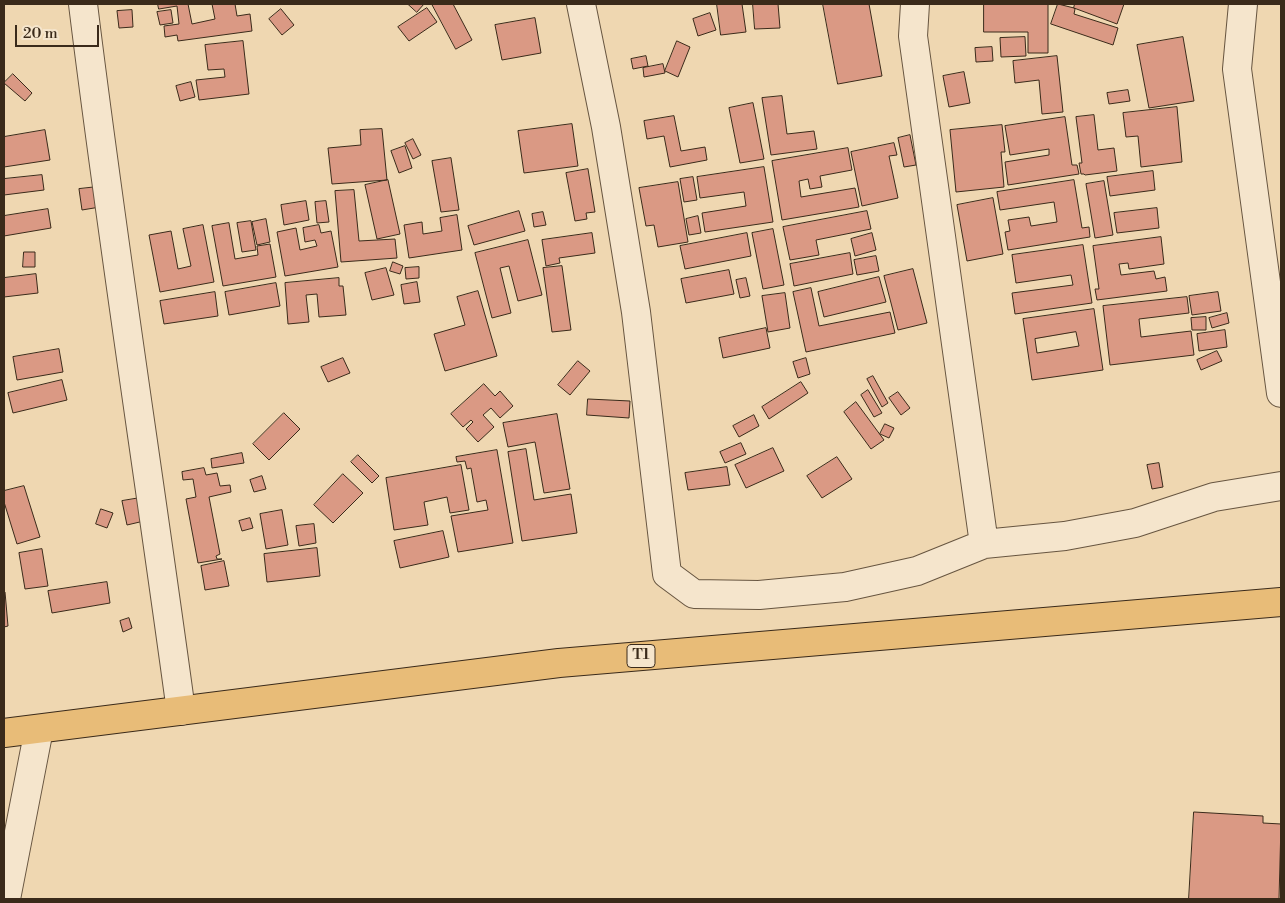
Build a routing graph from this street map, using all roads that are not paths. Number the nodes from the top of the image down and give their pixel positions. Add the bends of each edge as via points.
1 (83, 4) edge
2 (581, 4) edge
3 (915, 4) edge
4 (1243, 4) edge
5 (1281, 393) edge
6 (1281, 486) edge
7 (984, 544) junction
8 (1281, 602) edge
9 (181, 711) junction
10 (39, 729) junction
11 (4, 734) edge
12 (6, 899) edge

1 - 9 street via 105,181
2 - 7 street via 606,127 636,312 667,574 694,594 760,595 845,587 917,572
3 - 7 street via 913,36
4 - 5 street via 1237,68
6 - 7 street via 1214,497 1135,523 1065,536
8 - 9 highway, T1 via 559,663
9 - 10 highway, T1
10 - 11 highway, T1
10 - 12 street

